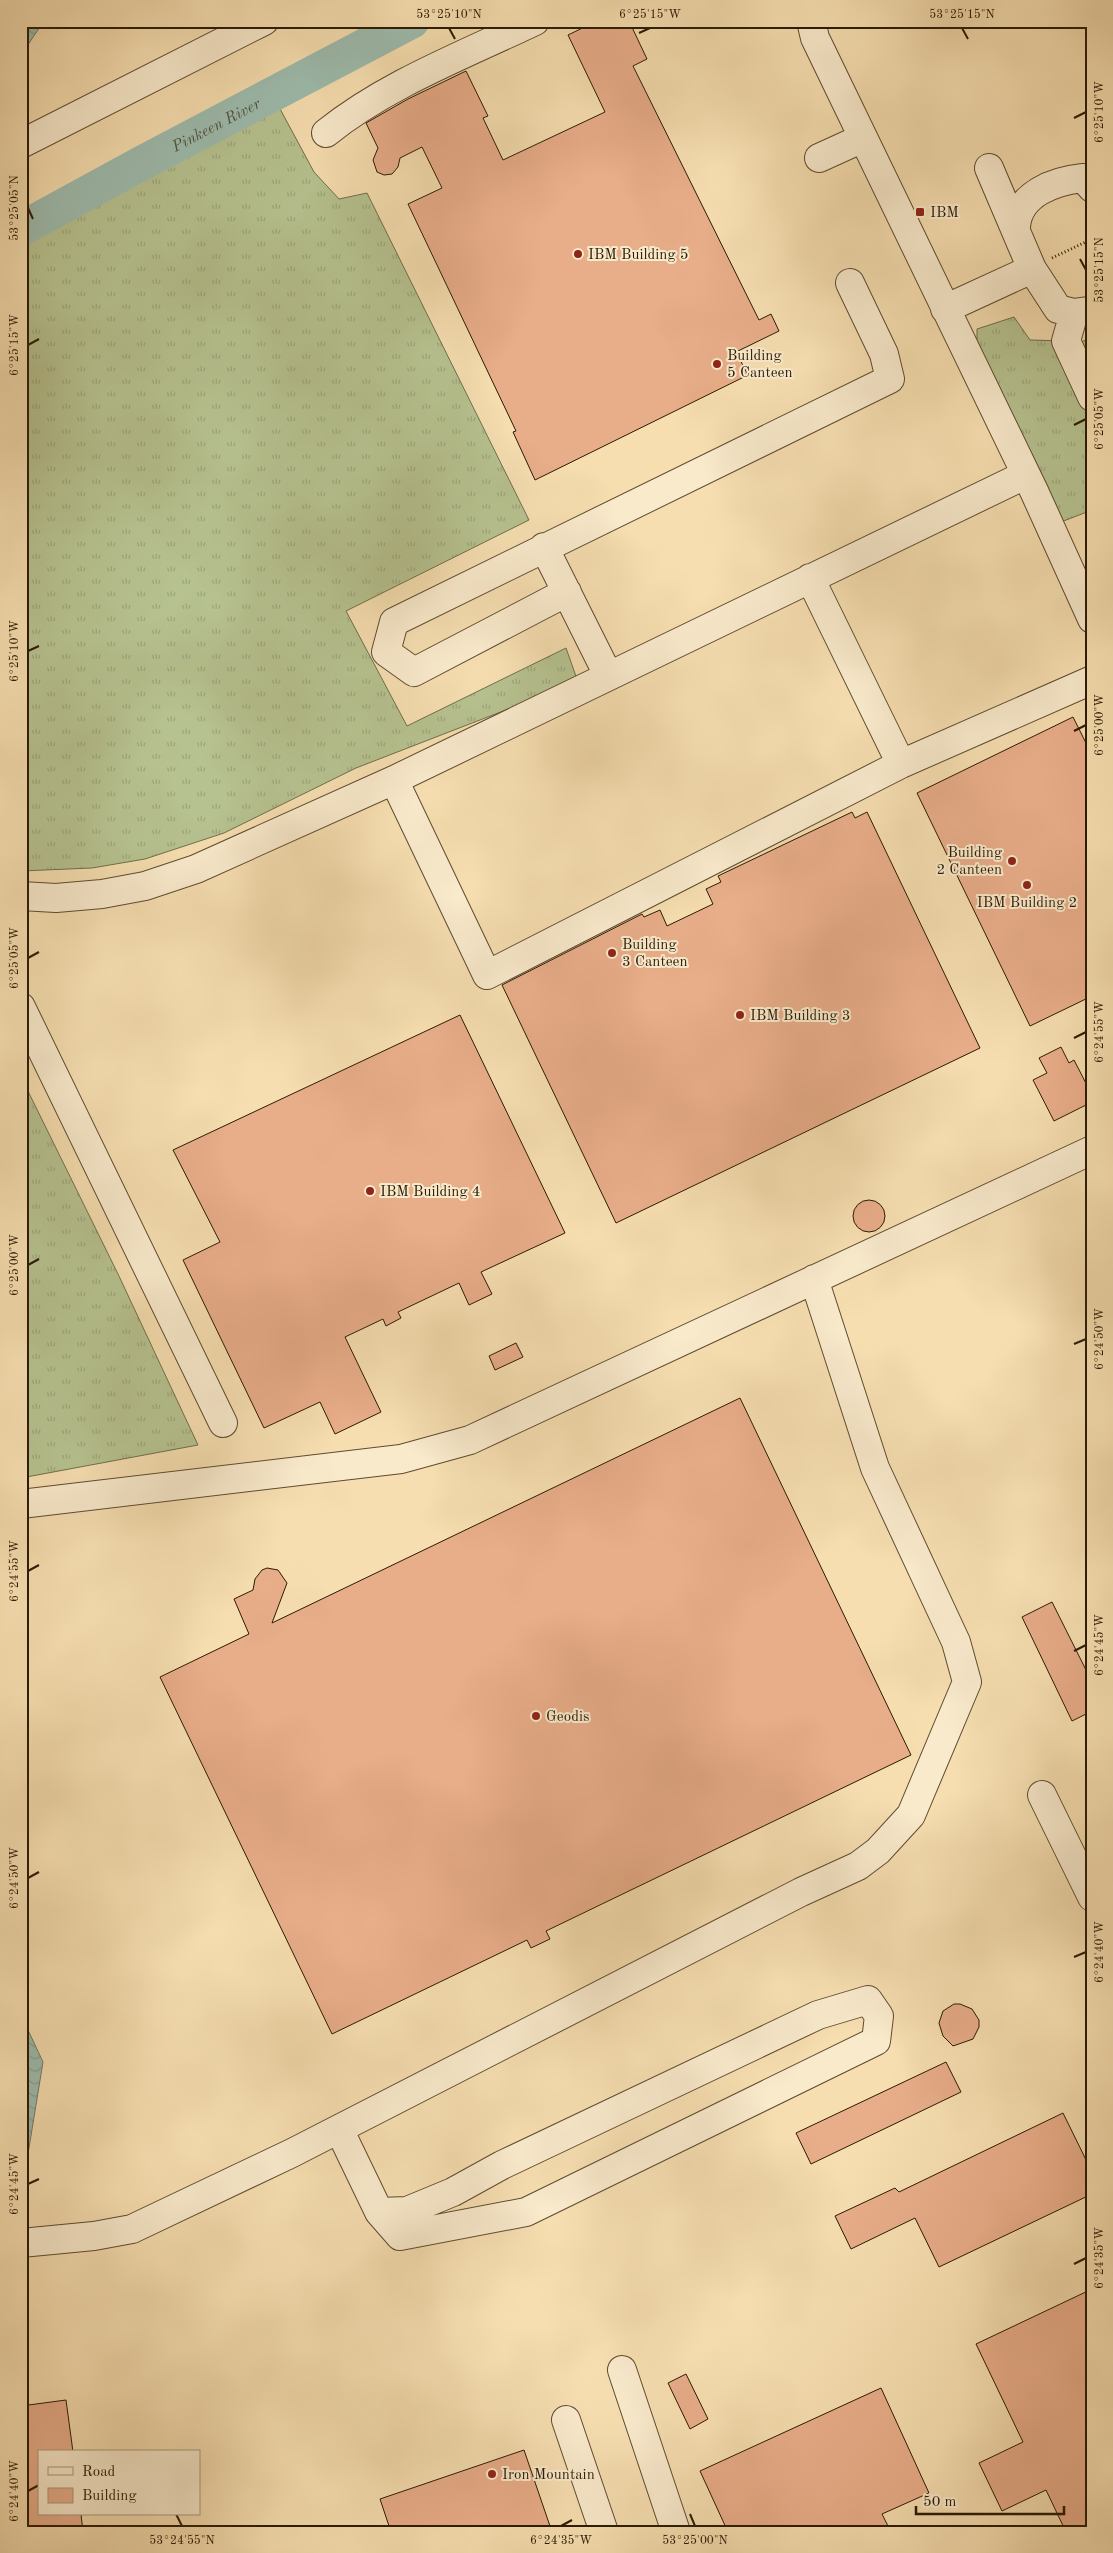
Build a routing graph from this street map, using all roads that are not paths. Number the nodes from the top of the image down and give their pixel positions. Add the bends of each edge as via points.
1 (264, 21) edge
2 (535, 21) edge
3 (811, 21) edge
4 (326, 132) dead end
5 (863, 138) junction
6 (21, 144) edge
7 (819, 158) dead end
8 (989, 168) dead end
9 (1092, 188) edge
10 (1016, 227) junction
11 (1032, 269) junction
12 (850, 283) dead end
13 (946, 309) junction
14 (1083, 312) edge
15 (1092, 397) edge
16 (1025, 475) junction
17 (544, 547) junction
18 (810, 578) junction
19 (567, 592) junction
20 (1092, 619) edge
21 (608, 675) junction
22 (1092, 680) edge
23 (901, 764) junction
24 (394, 780) junction
25 (21, 896) edge
26 (21, 1007) edge
27 (1092, 1150) edge
28 (814, 1279) junction
29 (223, 1423) dead end
30 (21, 1504) edge
31 (1042, 1795) dead end
32 (1092, 1898) edge
33 (338, 2129) junction
34 (379, 2212) junction
35 (21, 2243) edge
36 (622, 2370) dead end
37 (566, 2420) dead end
38 (604, 2532) edge
39 (676, 2532) edge

1 - 6 street
2 - 4 street via 352,111
3 - 5 street via 815,38
5 - 7 street
5 - 13 street
8 - 10 street
9 - 10 street via 1083,178 1045,188 1027,198 1019,210
10 - 11 street
11 - 13 street
11 - 14 street via 1058,309
12 - 17 street via 884,354 890,379
13 - 16 street
14 - 15 street via 1066,341
16 - 18 street
16 - 20 street
17 - 19 street
17 - 19 street via 394,622 386,652 414,672
18 - 21 street
18 - 23 street
19 - 21 street
21 - 24 street
22 - 23 street
23 - 24 street via 487,975
24 - 25 street via 196,869 145,886 56,898
26 - 29 street
27 - 28 street
28 - 30 street via 470,1440 401,1459
28 - 33 street via 875,1468 956,1642 967,1682 911,1815 878,1851 858,1866 801,1892
31 - 32 street
33 - 34 street
33 - 35 street via 132,2229
34 - 34 street via 407,2211 453,2192 818,2015 868,2000 879,2016 876,2041 526,2212 400,2236
36 - 39 street
37 - 38 street

